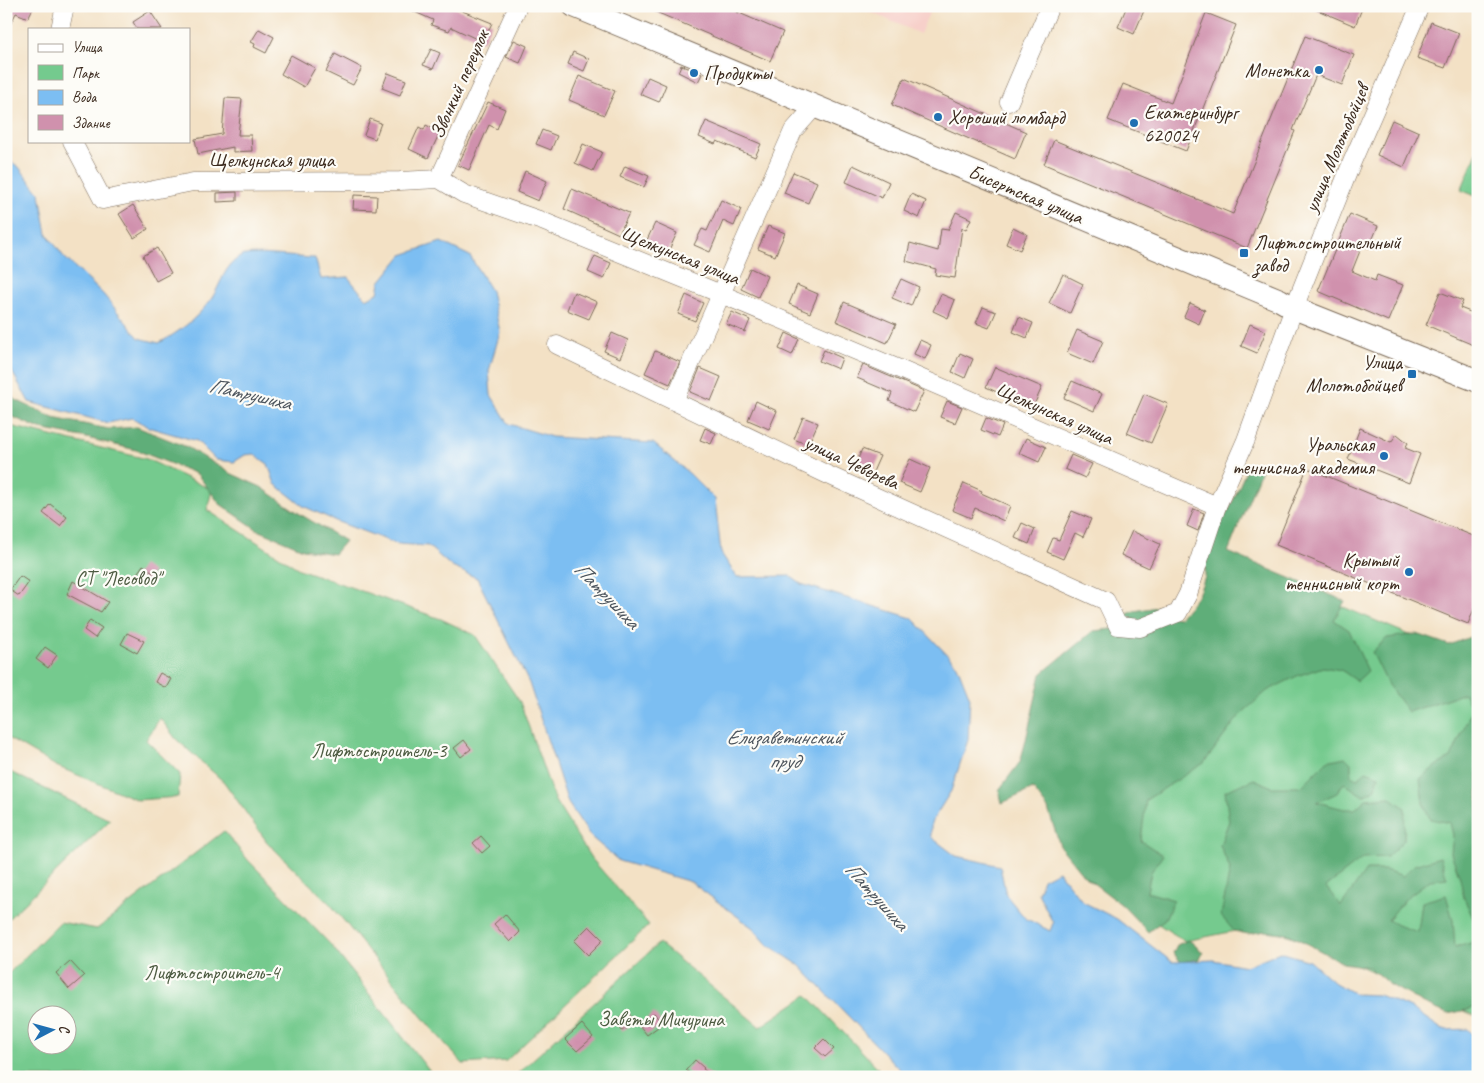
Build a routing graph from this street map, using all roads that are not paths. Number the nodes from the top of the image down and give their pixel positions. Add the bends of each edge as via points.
1 (65, 6) edge
2 (518, 6) edge
3 (574, 6) edge
4 (1050, 6) edge
5 (1420, 6) edge
6 (60, 28) edge
7 (1008, 102) dead end
8 (815, 106) junction
9 (73, 142) edge
10 (439, 179) junction
11 (721, 294) junction
12 (1294, 308) junction
13 (557, 345) dead end
14 (1478, 382) edge
15 (674, 401) junction
16 (1217, 506) junction
17 (1118, 626) joint

1 - 6 street
2 - 10 street, Звонкий переулок
3 - 8 main road, Бисертская улица
4 - 7 street
5 - 12 street, улица Молотобойцев via 1352,162
8 - 11 street via 793,131
8 - 12 main road, Бисертская улица
9 - 10 street, Щелкунская улица via 103,200 193,182
10 - 11 street, Щелкунская улица via 464,194 542,221
11 - 15 street
11 - 16 street, Щелкунская улица
12 - 14 main road, Бисертская улица
12 - 16 street, улица Молотобойцев via 1246,440
13 - 15 street, улица Чеверева
15 - 17 street, улица Чеверева via 1106,601
16 - 17 street, улица Молотобойцев via 1188,594 1178,612 1140,628

